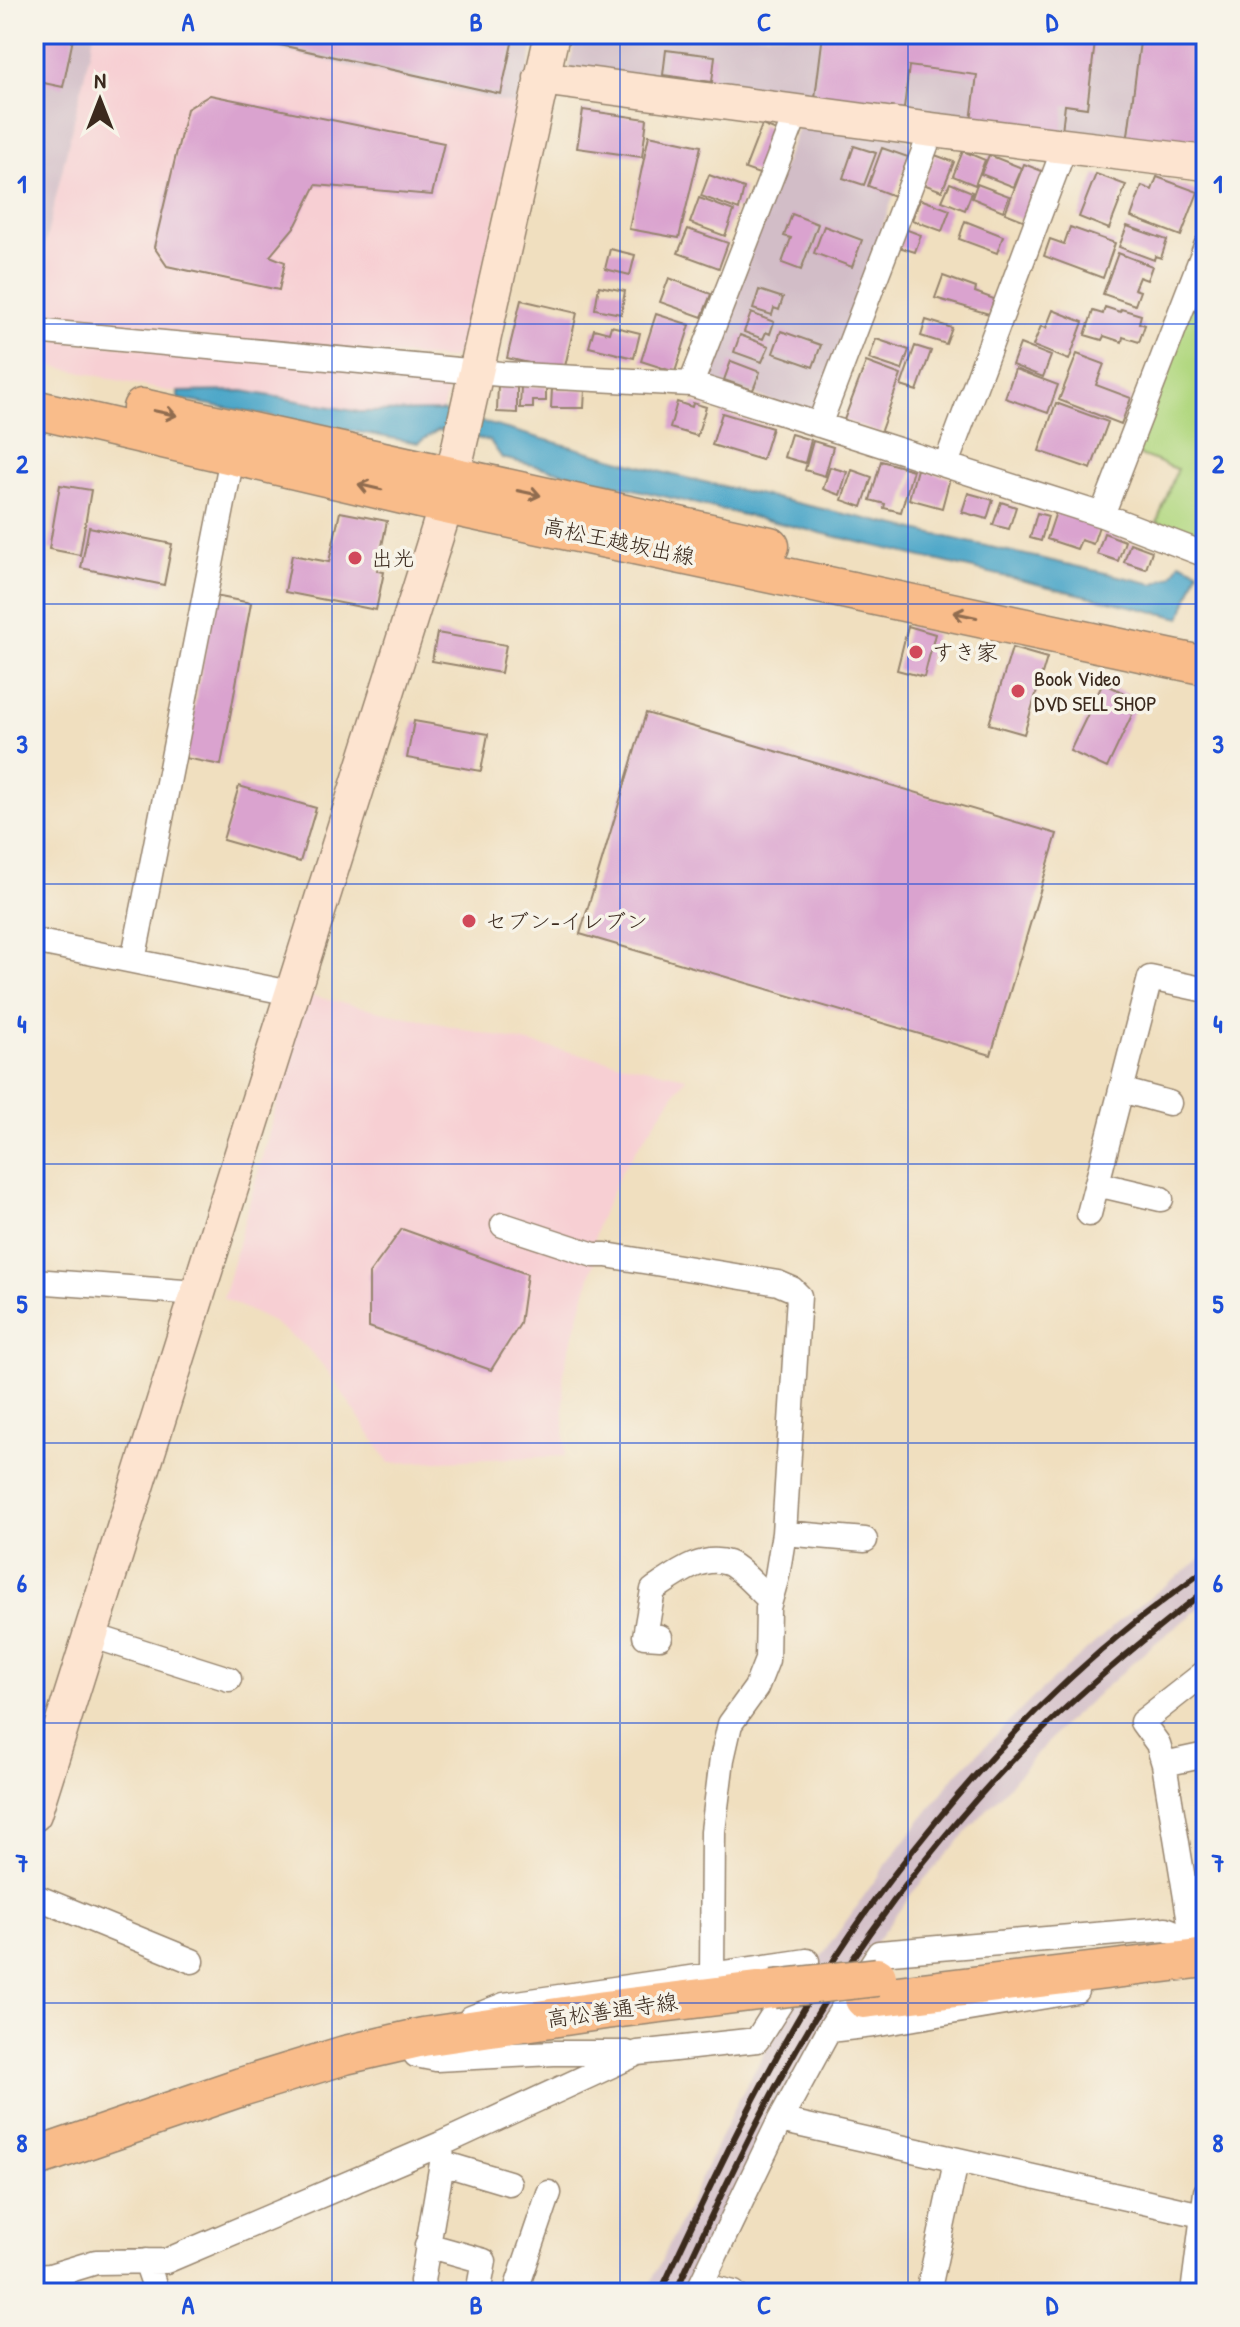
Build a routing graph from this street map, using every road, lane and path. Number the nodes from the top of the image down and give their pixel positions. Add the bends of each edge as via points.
1 (552, 34) edge
2 (541, 78) junction
3 (797, 111) junction
4 (932, 130) junction
5 (1065, 146) junction
6 (1206, 163) edge
7 (1206, 246) edge
8 (34, 331) edge
9 (478, 371) junction
10 (691, 384) junction
11 (34, 386) edge
12 (34, 409) edge
13 (819, 425) junction
14 (235, 442) junction
15 (946, 464) junction
16 (450, 491) junction
17 (1102, 515) junction
18 (1206, 555) edge
19 (1206, 642) edge
20 (1206, 666) edge
21 (34, 941) edge
22 (133, 961) junction
23 (1206, 990) edge
24 (291, 993) junction
25 (1121, 1090) junction
26 (1169, 1103) dead end
27 (1097, 1184) junction
28 (1161, 1199) dead end
29 (1089, 1214) dead end
30 (503, 1225) dead end
31 (34, 1281) edge
32 (197, 1293) junction
33 (784, 1533) junction
34 (865, 1540) dead end
35 (770, 1600) junction
36 (90, 1635) junction
37 (660, 1637) dead end
38 (1203, 1674) dead end
39 (229, 1679) dead end
40 (1206, 1755) edge
41 (1164, 1764) junction
42 (34, 1814) edge
43 (34, 1896) edge
44 (1202, 1945) edge
45 (192, 1961) dead end
46 (1132, 1965) junction
47 (712, 1975) junction
48 (871, 1988) junction
49 (829, 2030) junction
50 (420, 2046) junction
51 (638, 2053) junction
52 (780, 2120) junction
53 (441, 2153) junction
54 (34, 2158) edge
55 (956, 2162) junction
56 (34, 2173) edge
57 (509, 2183) dead end
58 (549, 2193) dead end
59 (1205, 2208) edge
60 (427, 2245) junction
61 (146, 2261) junction
62 (483, 2269) junction
63 (34, 2277) edge
64 (518, 2286) edge
65 (699, 2289) edge
66 (157, 2293) edge
67 (425, 2293) edge
68 (478, 2293) edge
69 (734, 2293) edge
70 (928, 2293) edge
71 (1193, 2293) edge

1 - 2 street
2 - 3 street
2 - 9 street
3 - 4 street
3 - 10 street
4 - 5 street
4 - 13 street
5 - 6 street
5 - 15 street
7 - 17 street
8 - 9 street
9 - 10 street
9 - 16 street
10 - 13 street
11 -> 14 main road, 高松王越坂出線
12 - 14 main road, 高松王越坂出線
13 - 15 street
14 - 16 main road, 高松王越坂出線
14 - 22 street
15 - 17 street
16 -> 19 main road, 高松王越坂出線
20 -> 16 main road, 高松王越坂出線
16 - 24 street
17 - 18 street
21 - 22 street
22 - 24 street
23 - 25 street via 1150,978
24 - 32 street
25 - 26 street
25 - 27 street
27 - 28 street
27 - 29 street
30 - 33 street via 594,1255 778,1283 799,1296
31 - 32 street
32 - 36 street
33 - 34 street
33 - 35 street
35 - 37 street via 729,1563 692,1565 653,1590 645,1636
35 - 47 street via 767,1660 756,1688 730,1724 722,1759 713,1831
36 - 39 street
36 - 42 street
38 - 41 street via 1142,1722
40 - 41 street
41 - 44 street
43 - 45 street
44 - 46 main road, 高松善通寺線
44 - 48 main road, 高松善通寺線
44 - 49 street via 1166,1929 879,1953
46 - 48 main road, 高松善通寺線
46 - 49 street via 1094,1988
47 - 50 street via 504,2005
47 - 51 street via 807,1961 757,2040
48 - 50 main road, 高松善通寺線, bridge
49 - 52 street
50 - 51 street via 436,2059
50 - 54 main road, 高松善通寺線 via 315,2064
50 - 56 main road, 高松善通寺線 via 241,2100
51 - 53 street
52 - 55 street
52 - 65 street
53 - 57 street
53 - 60 street
53 - 61 street via 166,2261
55 - 59 street
55 - 70 street
58 - 64 street
59 - 71 street
60 - 62 street via 484,2261
60 - 67 street
61 - 63 street via 96,2262
61 - 66 street
62 - 64 street
62 - 68 street
65 - 69 street

